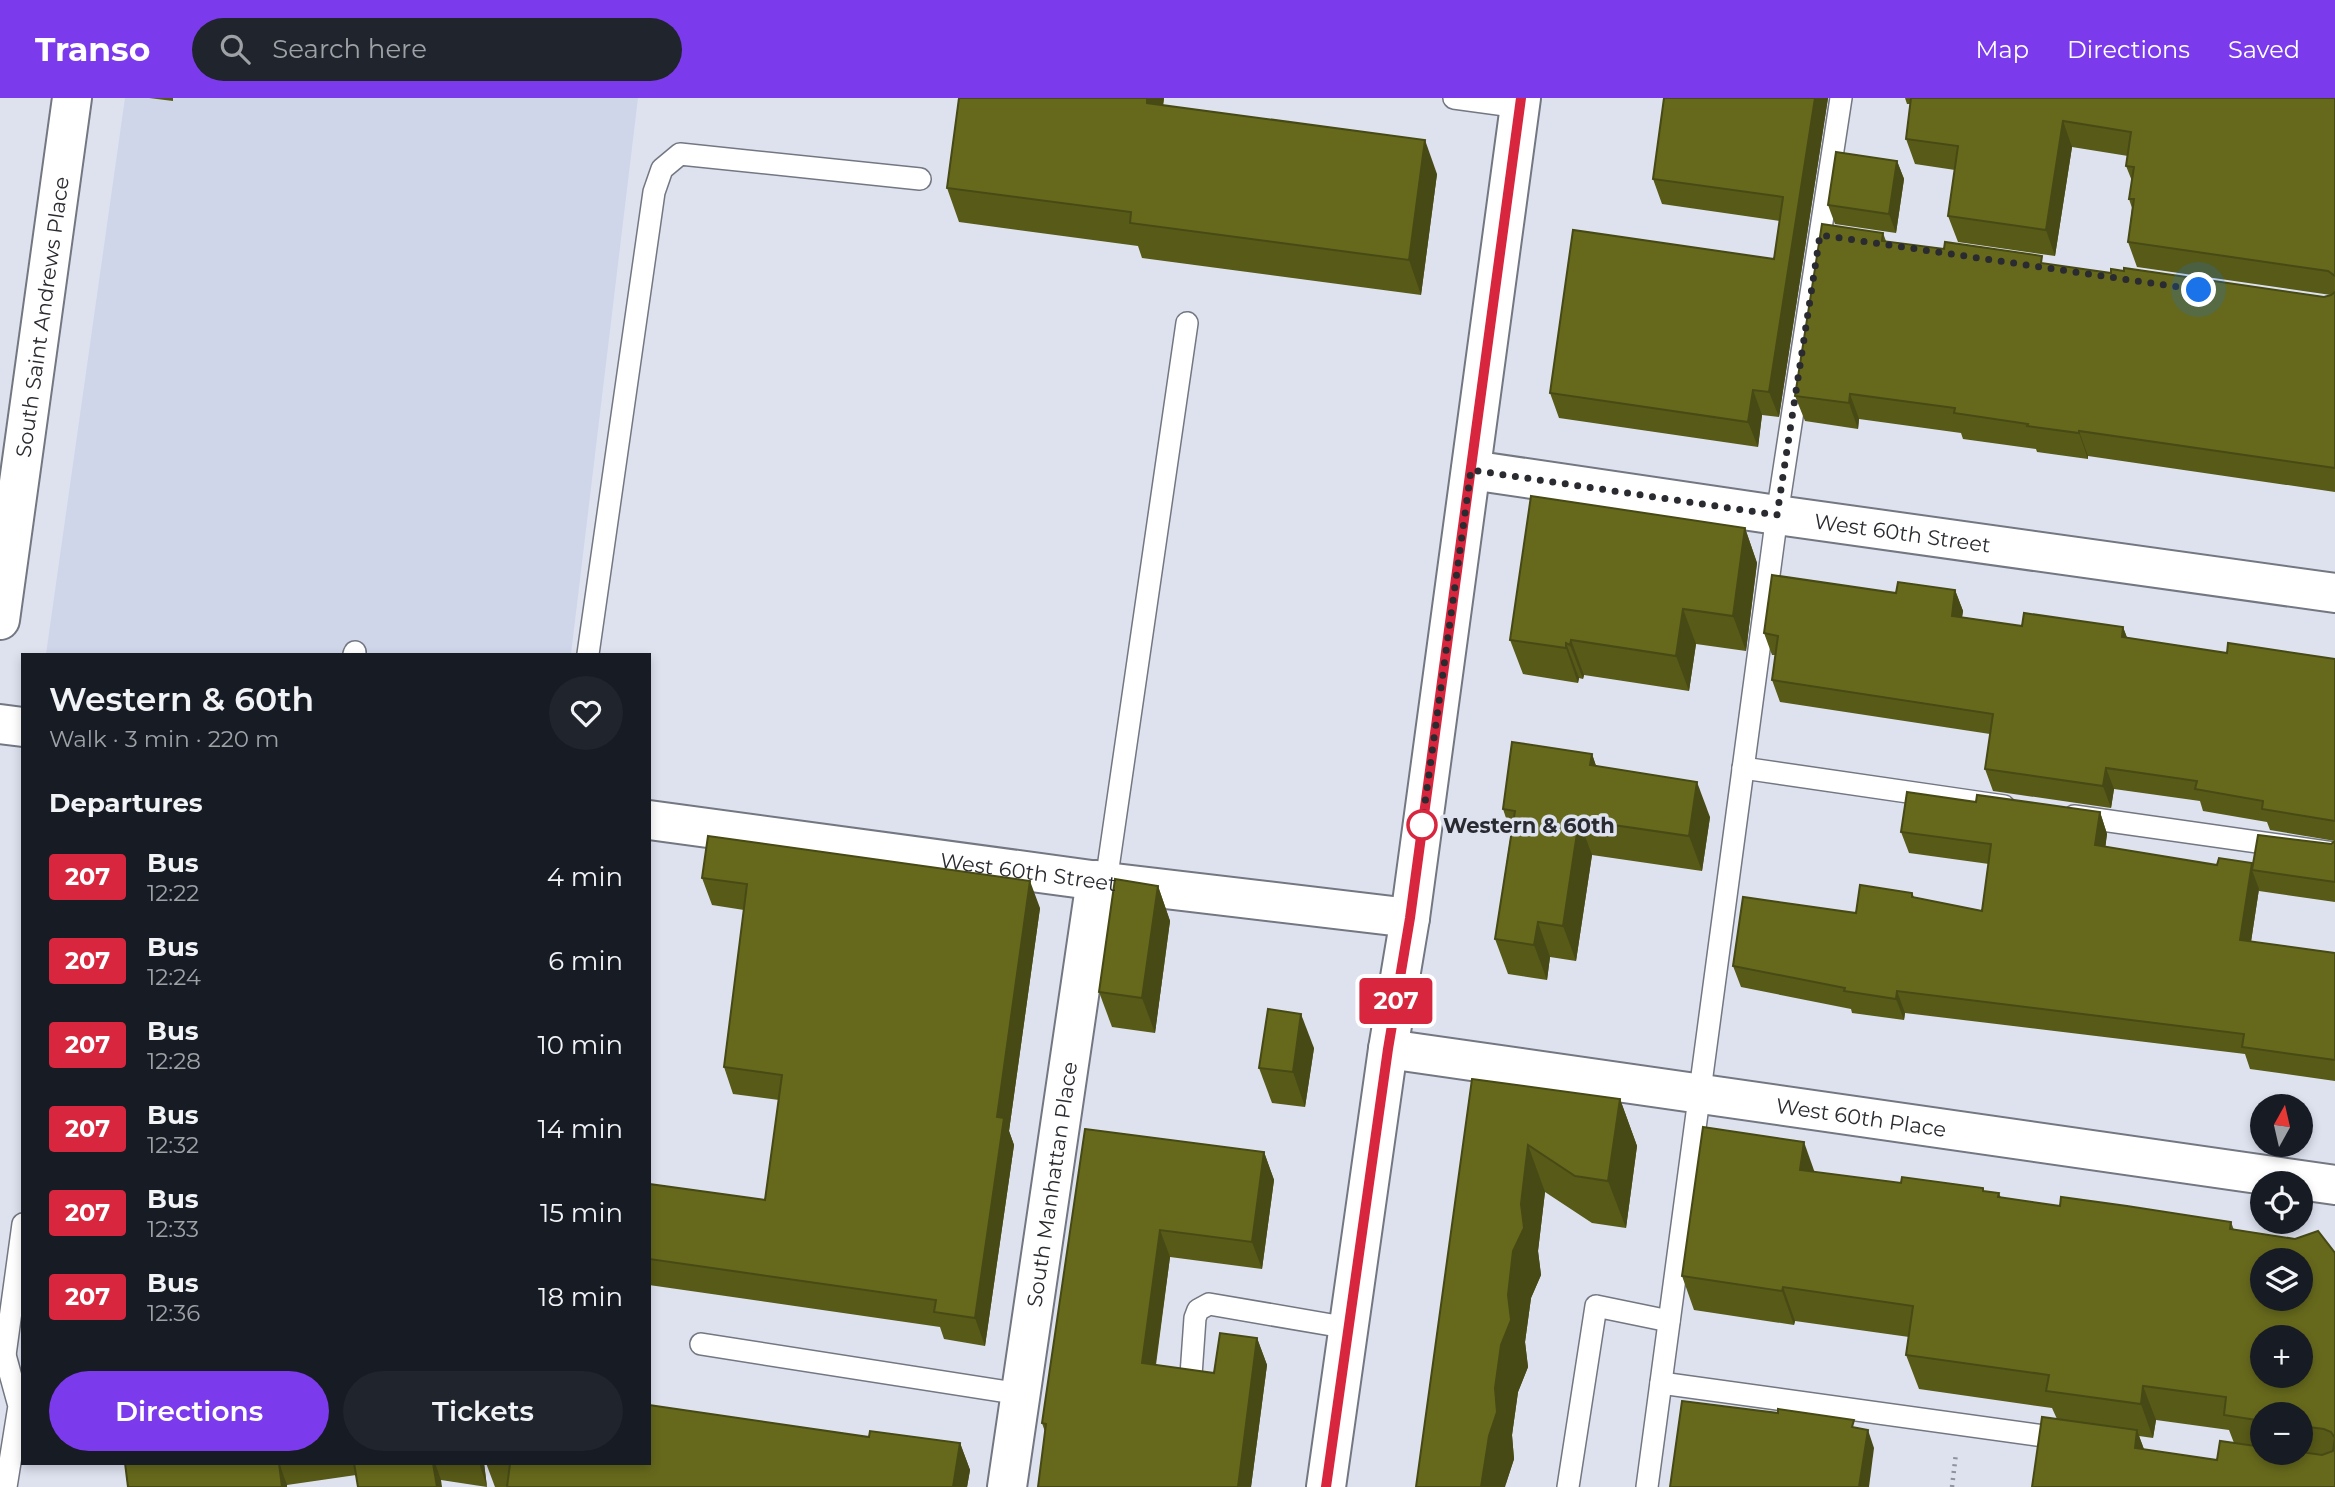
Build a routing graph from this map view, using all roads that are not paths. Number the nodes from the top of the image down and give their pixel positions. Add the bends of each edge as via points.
1 (72, 98) edge
2 (1454, 98) edge
3 (1841, 98) edge
4 (1521, 102) edge
5 (920, 179) dead end
6 (1186, 323) dead end
7 (1471, 470) junction
8 (1777, 515) junction
9 (2335, 593) edge
10 (0, 620) edge
11 (588, 653) edge
12 (0, 724) edge
13 (21, 727) edge
14 (1743, 768) junction
15 (2018, 808) edge
16 (2060, 814) edge
17 (651, 820) edge
18 (2335, 853) edge
19 (1101, 881) junction
20 (1410, 918) junction
21 (1388, 1049) junction
22 (1699, 1094) junction
23 (2335, 1185) edge
24 (21, 1237) edge
25 (1669, 1321) junction
26 (1349, 1328) junction
27 (701, 1344) dead end
28 (3, 1355) edge
29 (1191, 1375) edge
30 (1661, 1383) junction
31 (1020, 1394) junction
32 (2085, 1442) edge
33 (6, 1487) edge
34 (1007, 1487) edge
35 (1326, 1487) edge
36 (1568, 1487) edge
37 (1647, 1487) edge

1 - 10 street, South Saint Andrews Place
2 - 4 lane
3 - 8 lane via 1826,236
4 - 7 street
5 - 11 lane via 680,154 662,169 652,205
6 - 19 lane
7 - 8 street, West 60th Street
7 - 20 street
8 - 9 street, West 60th Street
8 - 14 lane
12 - 13 street
14 - 15 lane
14 - 22 lane
16 - 18 lane
17 - 19 street, West 60th Street
19 - 20 street, West 60th Street
19 - 31 street, South Manhattan Place
20 - 21 street
21 - 22 street, West 60th Place
21 - 26 street
22 - 23 street, West 60th Place
22 - 25 lane
24 - 28 lane
25 - 30 lane
25 - 36 lane via 1595,1306
26 - 29 lane via 1209,1304 1198,1310 1195,1318
26 - 35 street
27 - 31 lane
28 - 33 lane via 19,1406
30 - 32 lane
30 - 37 lane
31 - 34 street, South Manhattan Place

